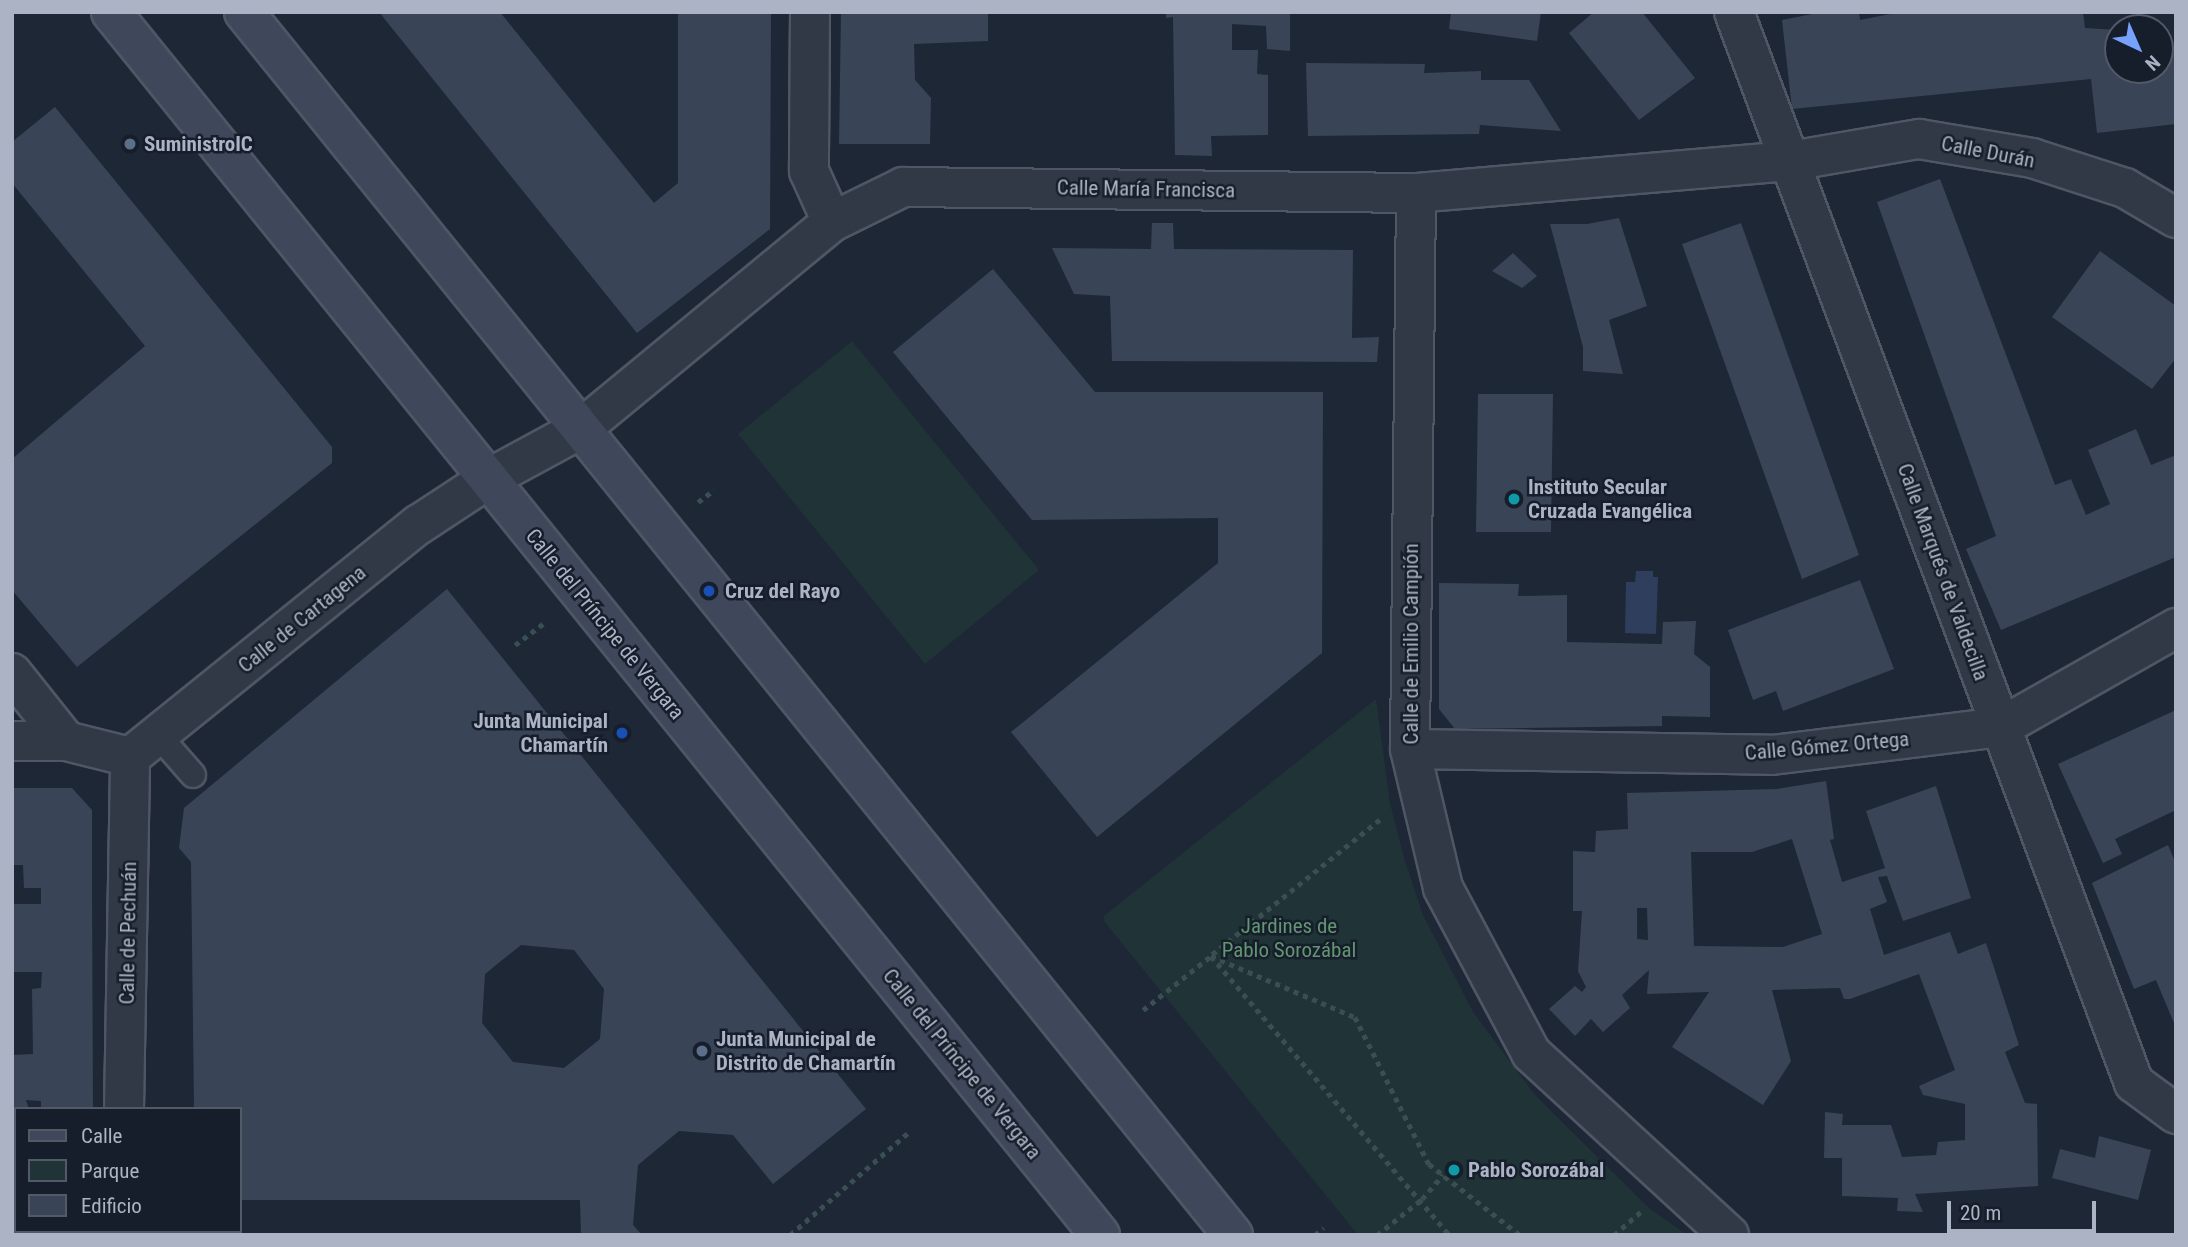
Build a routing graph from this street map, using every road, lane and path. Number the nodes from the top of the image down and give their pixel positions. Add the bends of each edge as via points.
1 (111, 12) edge
2 (244, 12) edge
3 (810, 12) edge
4 (1734, 12) edge
5 (1791, 161) junction
6 (1416, 192) junction
7 (2176, 218) edge
8 (832, 222) junction
9 (582, 428) junction
10 (488, 479) junction
11 (2176, 628) edge
12 (12, 673) edge
13 (2001, 727) junction
14 (12, 741) edge
15 (66, 741) junction
16 (144, 746) junction
17 (1410, 749) junction
18 (193, 775) dead end
19 (1419, 789) junction
20 (1211, 956) junction
21 (1143, 1010) dead end
22 (124, 1107) edge
23 (2176, 1114) edge
24 (910, 1131) dead end
25 (1443, 1174) junction
26 (1422, 1199) junction
27 (1323, 1228) dead end
28 (121, 1233) edge
29 (12, 1234) edge
30 (790, 1235) edge
31 (1100, 1235) edge
32 (1233, 1235) edge
33 (1315, 1235) edge
34 (1377, 1235) edge
35 (1449, 1235) edge
36 (1520, 1235) edge
37 (1729, 1235) edge

1 - 10 main road, Calle del Príncipe de Vergara
2 - 9 main road
3 - 8 street via 809,171
4 - 5 street, Calle Marqués de Valdecilla
5 - 6 street, Calle María Francisca
5 - 7 street, Calle Durán via 1919,139 2032,158 2125,188
5 - 13 street, Calle Marqués de Valdecilla
6 - 8 street, Calle María Francisca via 903,187
6 - 17 street, Calle de Emilio Campión
8 - 9 street, Calle María Francisca
9 - 10 street, Calle de Cartagena
9 - 32 main road
10 - 16 street, Calle de Cartagena via 418,525
10 - 31 main road, Calle del Príncipe de Vergara
11 - 13 street, Calle Gómez Ortega
12 - 15 street
13 - 17 street, Calle Gómez Ortega via 1772,755
13 - 23 street, Calle Marqués de Valdecilla via 2134,1083
14 - 15 street
15 - 16 street
16 - 18 lane
16 - 22 street, Calle de Pechuán
17 - 19 street, Calle de Emilio Campión
19 - 20 path
19 - 37 street, Calle de Emilio Campión via 1443,888 1531,1052
20 - 21 path
20 - 25 path via 1355,1017 1429,1164
20 - 26 path
24 - 30 path
25 - 26 path
25 - 36 path
26 - 34 path
26 - 35 path
27 - 33 path
28 - 29 street

